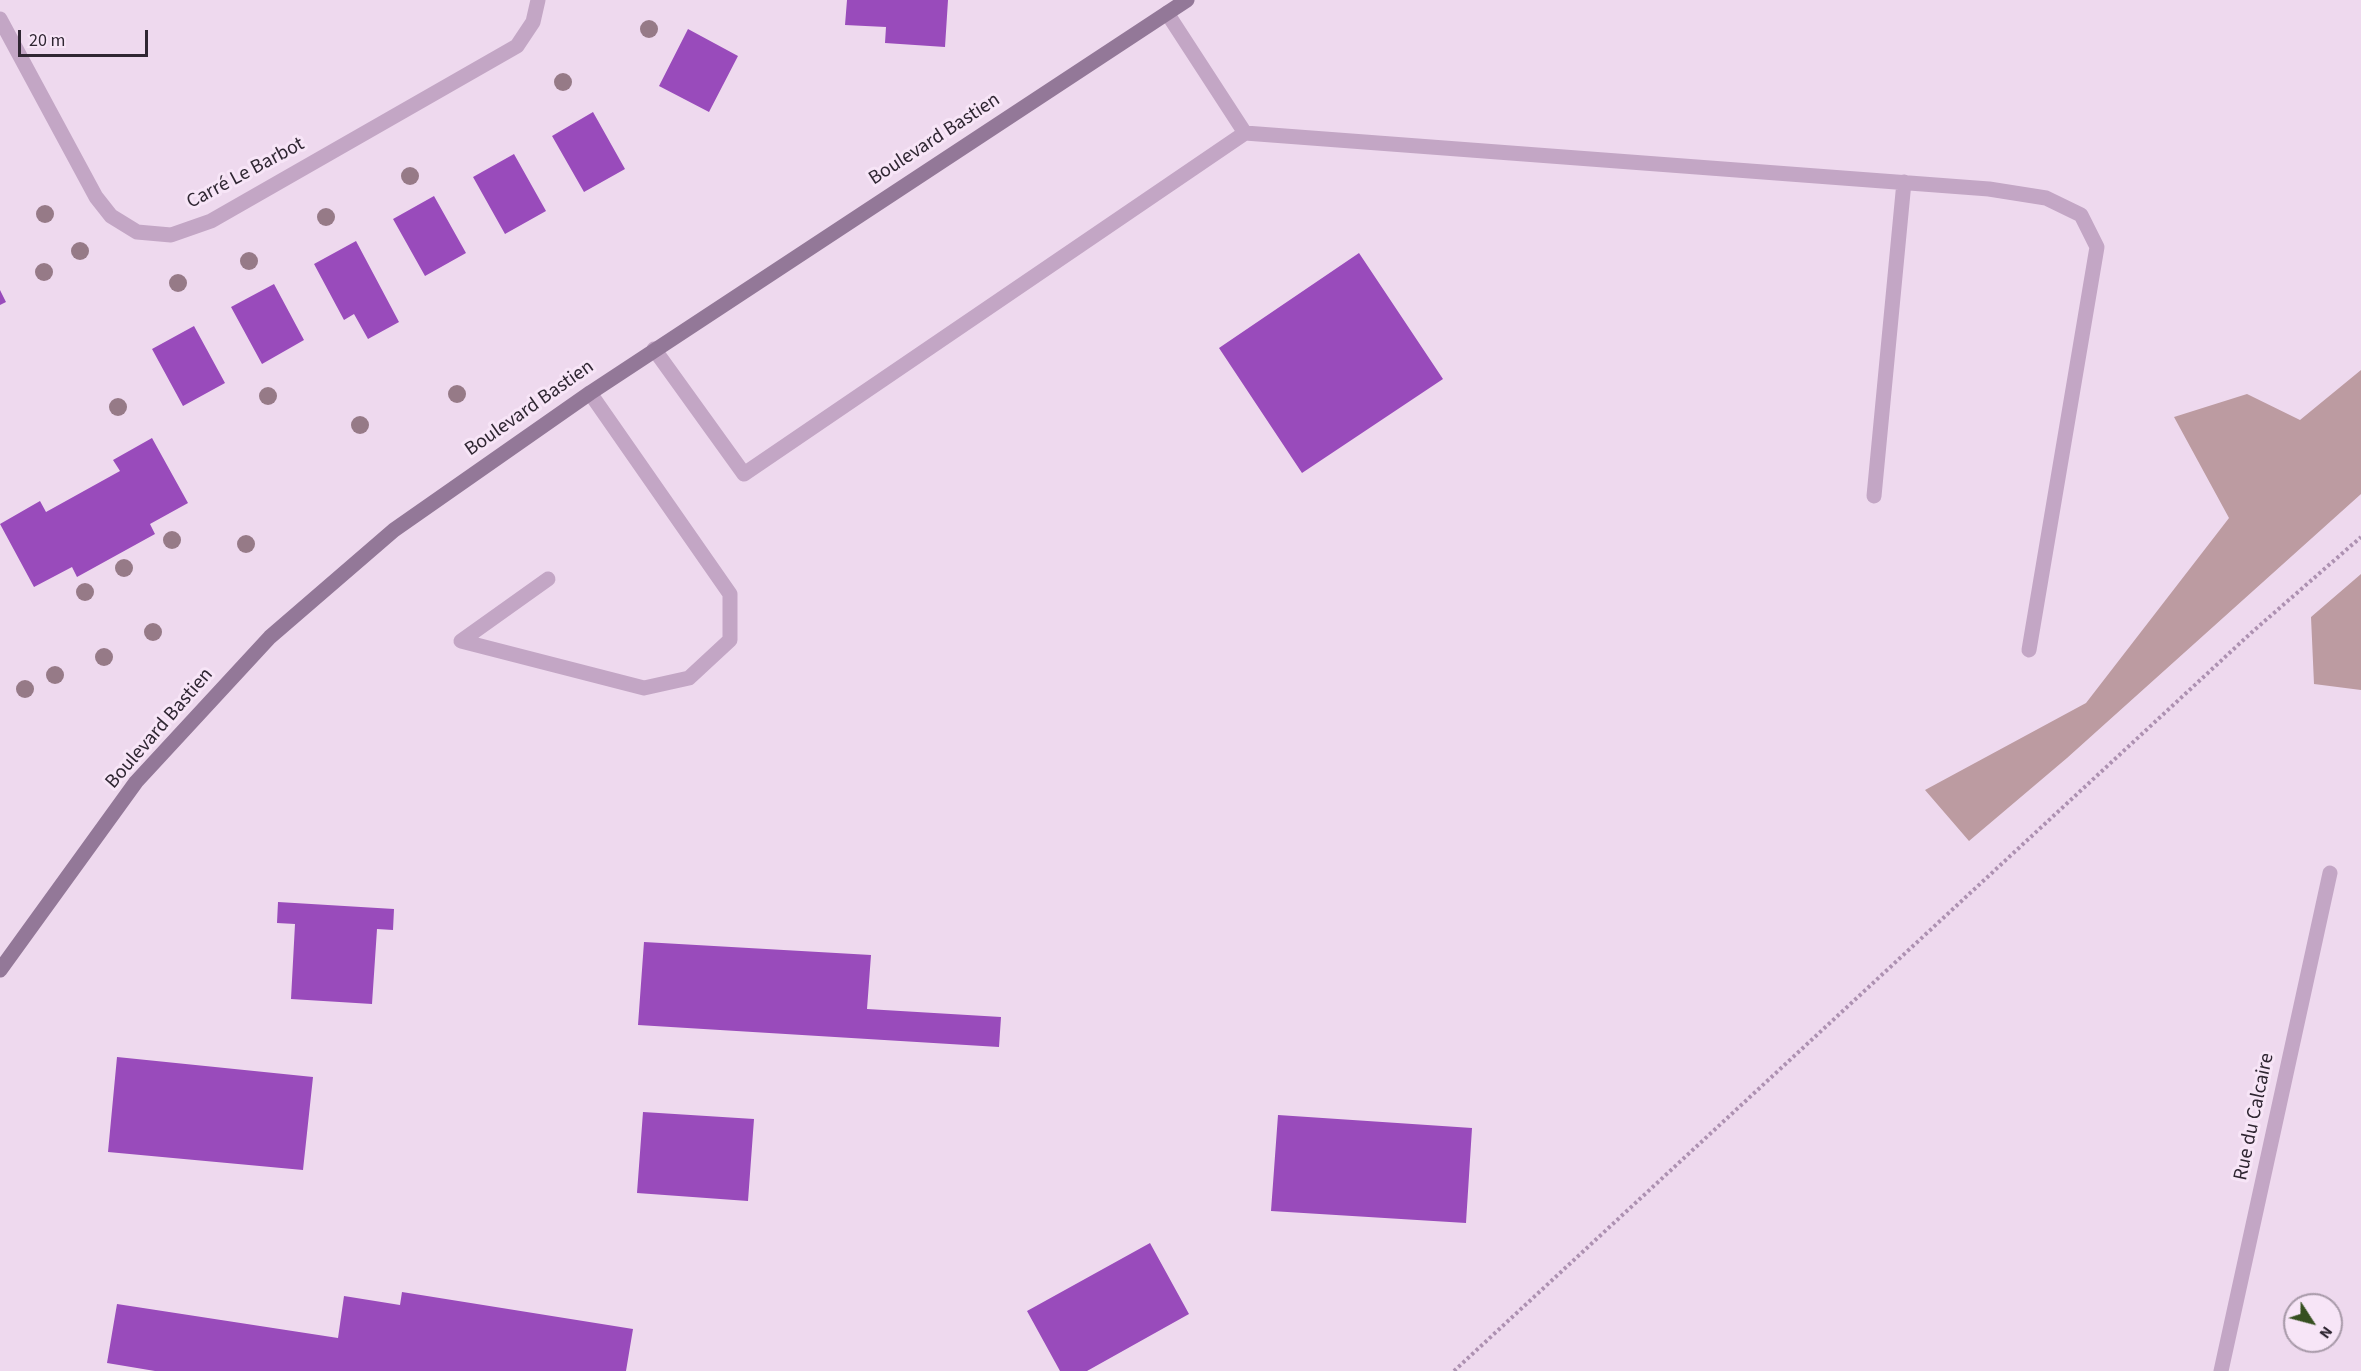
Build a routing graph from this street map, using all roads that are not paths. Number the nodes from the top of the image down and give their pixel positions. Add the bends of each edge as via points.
1 (538, 0) edge
2 (1187, 0) edge
3 (1167, 14) junction
4 (0, 19) edge
5 (1245, 133) junction
6 (1904, 182) junction
7 (654, 349) junction
8 (590, 393) junction
9 (1874, 496) dead end
10 (548, 579) dead end
11 (2029, 650) dead end
12 (2330, 873) dead end
13 (0, 970) edge
14 (2221, 1371) edge

1 - 4 street, Carré Le Barbot via 533,22 517,46 211,222 171,235 137,232 111,216 96,197
2 - 3 main road, Boulevard Bastien
3 - 5 street
3 - 7 main road, Boulevard Bastien
5 - 6 street
5 - 7 street via 744,474
6 - 9 street
6 - 11 street via 2046,198 2081,216 2097,247
7 - 8 main road, Boulevard Bastien
8 - 10 street via 730,594 730,640 689,678 644,688 461,641
8 - 13 main road, Boulevard Bastien via 394,530 270,637 136,782
12 - 14 street, Rue du Calcaire

